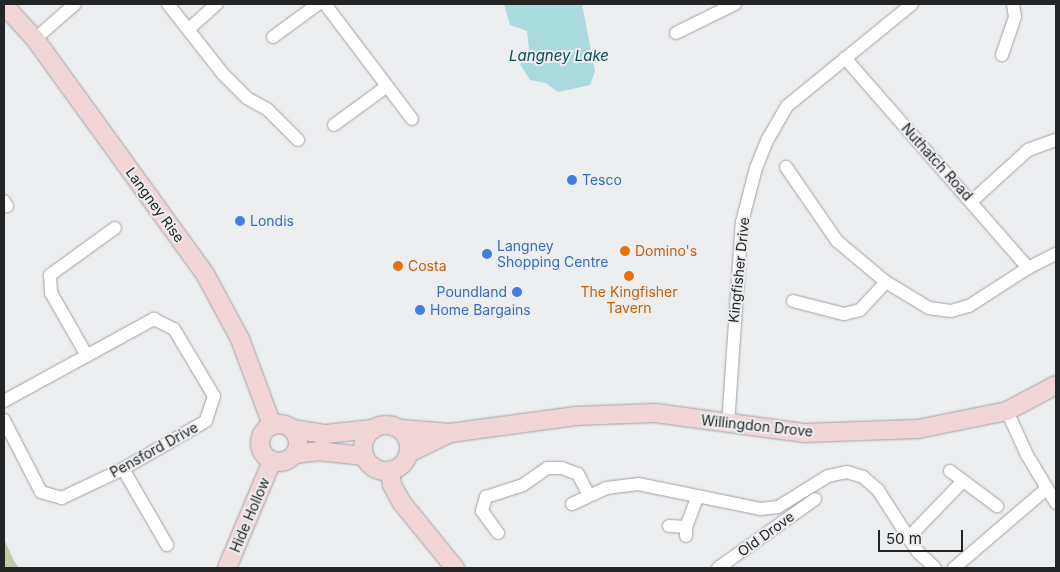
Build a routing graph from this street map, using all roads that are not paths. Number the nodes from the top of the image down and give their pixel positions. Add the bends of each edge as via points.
1 (74, 4) edge
2 (168, 4) edge
3 (217, 4) edge
4 (318, 4) edge
5 (325, 4) edge
6 (734, 4) edge
7 (1013, 4) edge
8 (4, 5) edge
9 (908, 5) edge
10 (190, 28) junction
11 (676, 33) dead end
12 (273, 37) dead end
13 (35, 39) junction
14 (1002, 55) dead end
15 (845, 58) junction
16 (386, 88) junction
17 (412, 119) dead end
18 (334, 125) dead end
19 (298, 140) dead end
20 (1056, 140) edge
21 (786, 167) dead end
22 (972, 201) junction
23 (115, 228) dead end
24 (1056, 254) edge
25 (1028, 268) junction
26 (886, 282) junction
27 (794, 301) dead end
28 (86, 354) junction
29 (1056, 385) edge
30 (4, 401) edge
31 (1007, 411) junction
32 (4, 420) edge
33 (272, 425) junction
34 (728, 425) junction
35 (293, 429) junction
36 (372, 429) junction
37 (401, 429) junction
38 (450, 433) junction
39 (296, 454) junction
40 (409, 454) junction
41 (364, 456) junction
42 (272, 461) junction
43 (123, 469) junction
44 (390, 471) junction
45 (950, 471) dead end
46 (963, 481) junction
47 (1045, 490) junction
48 (588, 494) junction
49 (698, 496) junction
50 (815, 499) dead end
51 (1056, 503) edge
52 (572, 504) dead end
53 (997, 506) dead end
54 (669, 526) dead end
55 (498, 533) dead end
56 (908, 538) junction
57 (166, 545) dead end
58 (959, 564) edge
59 (227, 568) edge
60 (455, 568) edge
61 (718, 568) edge
62 (935, 568) edge
63 (974, 568) edge

1 - 13 street
2 - 10 street
3 - 10 street
4 - 12 street
5 - 16 street
6 - 11 street
7 - 14 street via 1015,17
8 - 13 main road, Langney Rise
9 - 15 street, Kingfisher Drive
10 - 19 street via 223,74 247,98 267,109
13 - 33 main road, Langney Rise via 205,274 240,339
15 - 22 street, Nuthatch Road
15 - 34 street, Kingfisher Drive via 788,106 768,139 756,168 742,222
16 - 17 street
16 - 18 street
20 - 22 street via 1028,150
21 - 26 street via 837,241
22 - 25 street, Nuthatch Road
23 - 28 street via 50,275 51,293
24 - 25 street
25 - 26 street via 969,306 951,311 930,308
26 - 27 street via 860,310 844,314
28 - 30 street, Pensford Drive
28 - 43 street, Pensford Drive via 154,319 174,329 214,396 206,421
29 - 31 main road, Willingdon Drove
31 - 34 main road, Willingdon Drove via 956,424 875,432 804,432
31 - 47 street
32 - 43 street, Pensford Drive via 41,492 62,498
33 - 35 main road via 283,424
33 - 42 main road via 262,434 260,446
34 - 38 main road, Willingdon Drove via 655,413 576,416
35 - 36 main road via 326,434
35 - 39 main road via 298,441
36 - 37 main road via 387,424
36 - 41 main road via 364,441
37 - 38 main road, Willingdon Drove
37 - 40 main road via 409,440
38 - 40 main road, Willingdon Drove
39 - 41 main road via 318,451
39 - 42 main road via 285,462
40 - 44 main road via 402,465
41 - 44 main road via 372,466
42 - 59 main road, Hide Hollow
43 - 57 street
44 - 60 main road via 392,484 402,503
45 - 46 street
46 - 53 street
46 - 56 street
47 - 51 street
47 - 58 street
48 - 49 street via 638,484
48 - 52 street
48 - 55 street via 578,474 562,468 547,468 523,486 486,497 482,511
49 - 54 street via 686,532
49 - 56 street via 761,509 778,507 828,476 848,472 863,477 878,490
50 - 61 street, Old Drove
56 - 62 street
58 - 63 street

